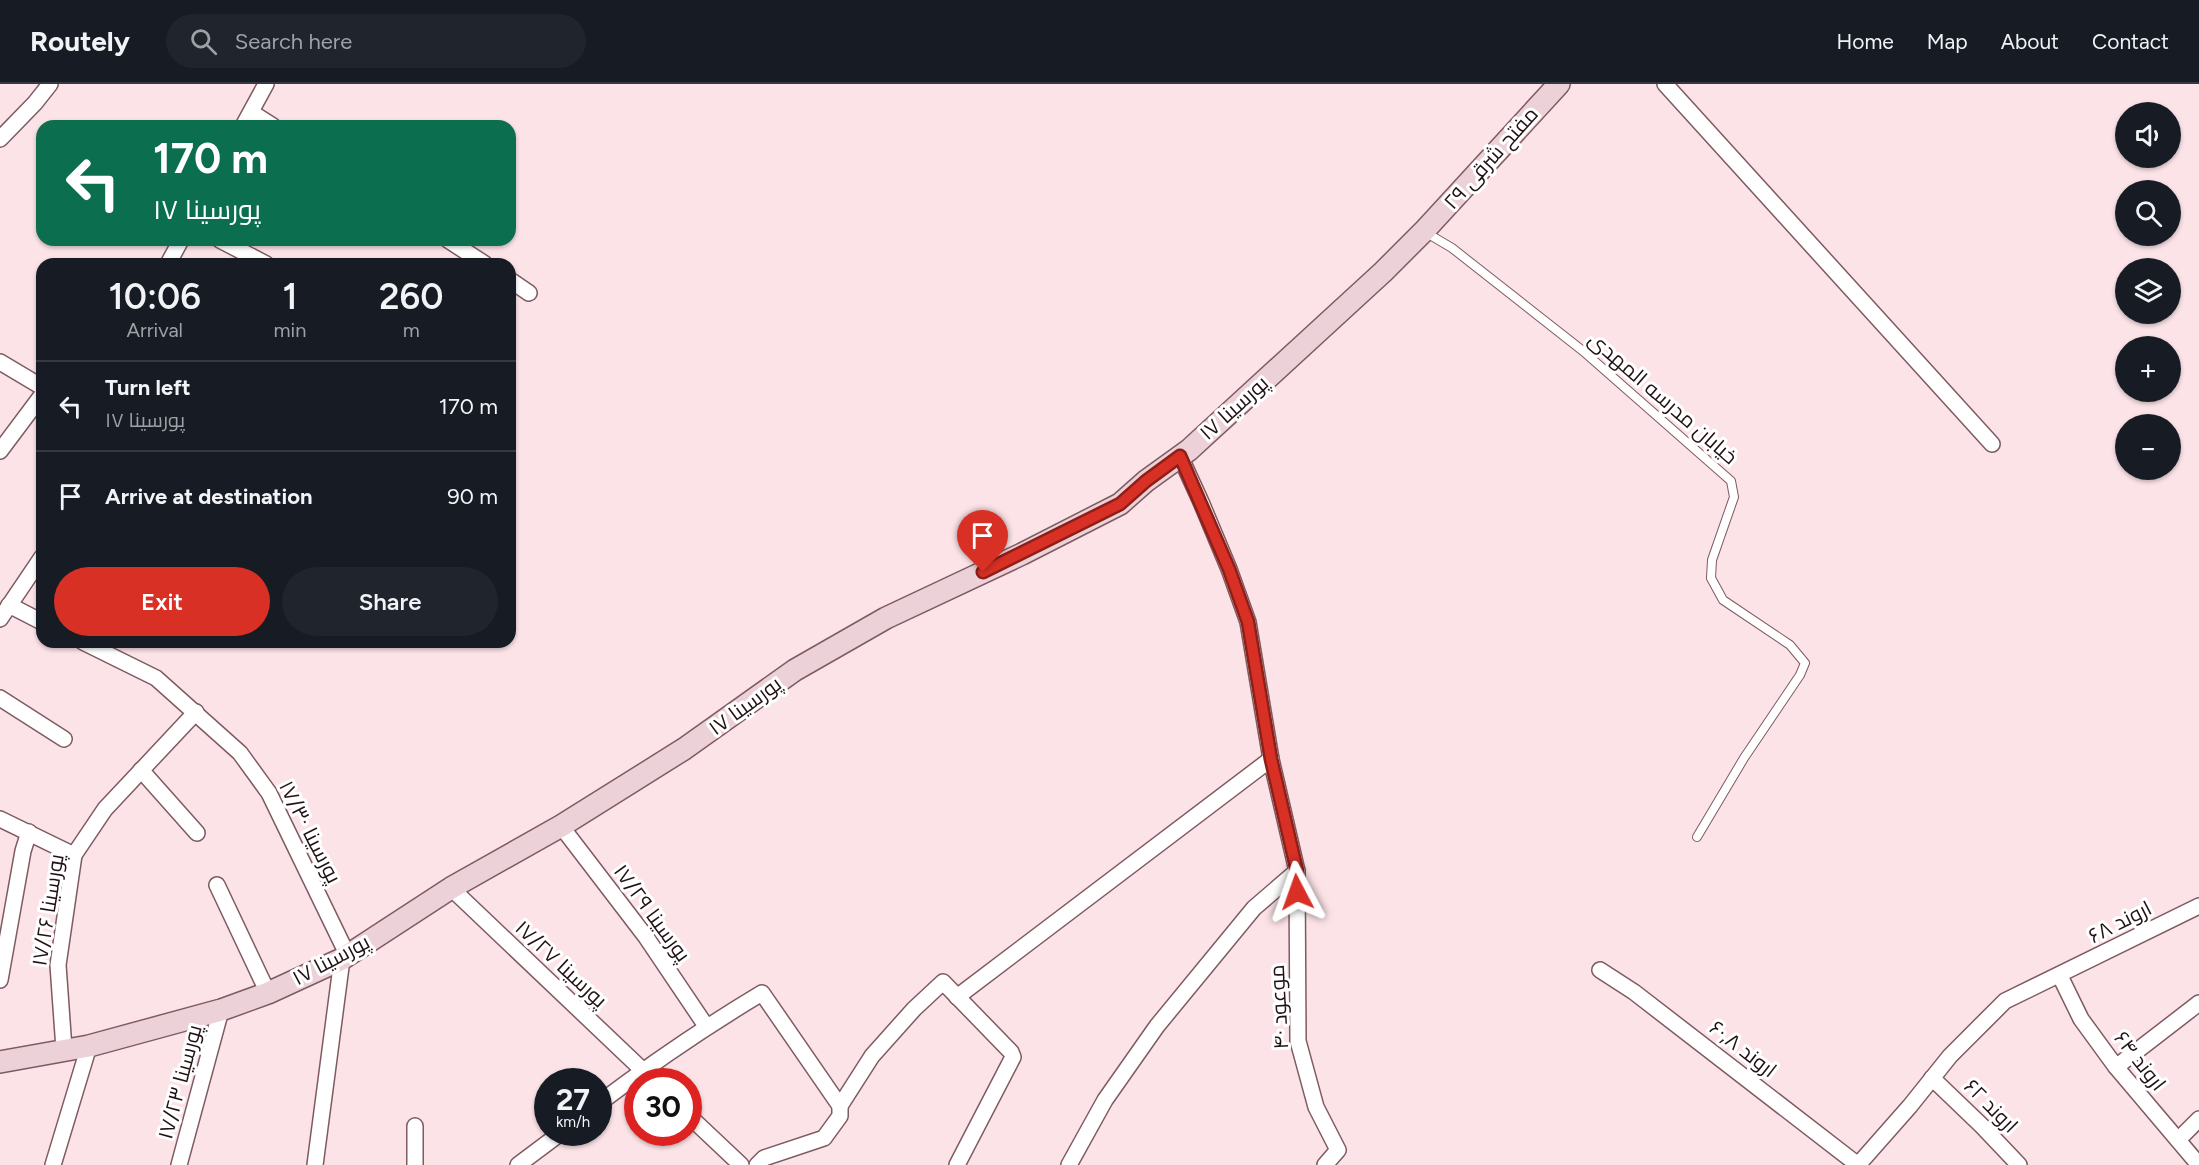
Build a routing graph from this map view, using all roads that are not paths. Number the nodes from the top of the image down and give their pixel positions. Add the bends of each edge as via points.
1 (50, 84) edge
2 (266, 84) edge
3 (1558, 84) edge
4 (1665, 84) edge
5 (251, 112) junction
6 (246, 120) edge
7 (264, 120) edge
8 (0, 139) edge
9 (1424, 231) junction
10 (232, 246) edge
11 (457, 246) edge
12 (254, 258) edge
13 (476, 258) edge
14 (516, 284) edge
15 (529, 293) dead end
16 (0, 362) edge
17 (36, 383) edge
18 (36, 403) edge
19 (1992, 444) dead end
20 (0, 451) edge
21 (1180, 456) junction
22 (36, 566) edge
23 (9, 605) junction
24 (0, 619) edge
25 (36, 619) edge
26 (95, 648) edge
27 (0, 698) edge
28 (196, 712) junction
29 (64, 739) dead end
30 (1271, 759) junction
31 (141, 770) junction
32 (0, 819) edge
33 (561, 826) junction
34 (29, 832) junction
35 (197, 833) dead end
36 (1697, 837) dead end
37 (74, 855) junction
38 (1297, 871) junction
39 (217, 885) dead end
40 (451, 888) junction
41 (2199, 906) edge
42 (345, 957) junction
43 (1600, 970) dead end
44 (2060, 976) junction
45 (0, 980) edge
46 (268, 993) junction
47 (957, 997) junction
48 (2199, 1003) edge
49 (221, 1010) junction
50 (706, 1026) junction
51 (89, 1046) junction
52 (64, 1049) junction
53 (0, 1062) edge
54 (2116, 1067) junction
55 (641, 1068) edge
56 (646, 1068) edge
57 (1932, 1078) junction
58 (624, 1084) edge
59 (612, 1093) edge
60 (840, 1106) junction
61 (2199, 1119) edge
62 (415, 1126) dead end
63 (702, 1128) edge
64 (2178, 1140) junction
65 (547, 1146) edge
66 (530, 1162) edge
67 (53, 1165) edge
68 (179, 1165) edge
69 (315, 1165) edge
70 (415, 1165) edge
71 (741, 1165) edge
72 (757, 1165) edge
73 (957, 1165) edge
74 (1069, 1165) edge
75 (1325, 1165) edge
76 (1858, 1165) edge
77 (2019, 1165) edge
78 (2199, 1165) edge

1 - 8 street
2 - 5 street
3 - 9 street, مفتح شرقی ۲۹
4 - 19 street
5 - 6 street
5 - 7 street
9 - 21 street, پورسینا ۱۷
9 - 36 lane, خیابان مدرسه المهدی via 1452,248 1583,351 1731,481 1734,497 1712,560 1711,578 1723,600 1790,645 1805,663
10 - 12 street
11 - 13 street
14 - 15 street
16 - 17 street
18 - 20 street
21 - 30 street via 1248,622
21 - 33 street, پورسینا ۱۷ via 1120,504 885,618 795,670 684,749
22 - 23 street
23 - 24 street
23 - 25 street
26 - 28 street, پورسینا ۱۷/۳۰ via 156,678
27 - 29 street
28 - 31 street, پورسینا ۱۷/۲۶
28 - 42 street, پورسینا ۱۷/۳۰ via 240,753 269,793
30 - 38 street
30 - 47 street
31 - 35 street
31 - 37 street, پورسینا ۱۷/۲۶ via 105,809
32 - 34 street
33 - 40 street, پورسینا ۱۷
33 - 50 street, پورسینا ۱۷/۲۹ via 646,937
34 - 37 street
34 - 45 street
37 - 52 street, پورسینا ۱۷/۲۶ via 58,965
38 - 74 street via 1254,908 1157,1026 1106,1100
38 - 75 street, موعود ۴۰ via 1299,1041 1316,1107 1338,1150
39 - 46 street
40 - 42 street, پورسینا ۱۷
40 - 55 street, پورسینا ۱۷/۲۷
41 - 44 street, اروند ۶۸
42 - 46 street, پورسینا ۱۷
42 - 69 street
43 - 76 street, اروند ۶۰٫۸
44 - 54 street, اروند ۶۴ via 2081,1019
44 - 57 street, اروند ۶۸ via 2005,1001
46 - 49 street, پورسینا ۱۷
47 - 60 street via 941,982 872,1056
47 - 73 street via 1013,1057
48 - 54 street
49 - 51 street, پورسینا ۱۷
49 - 68 street, پورسینا ۱۷/۲۳
50 - 56 street
50 - 60 street via 762,993
51 - 52 street, پورسینا ۱۷
51 - 67 street
52 - 53 street, پورسینا ۱۷
54 - 64 street, اروند ۶۴
57 - 76 street, اروند ۶۸
57 - 77 street, اروند ۶۲
58 - 59 street
60 - 72 street via 840,1116 824,1138 764,1158
61 - 64 street
62 - 70 street
63 - 71 street
64 - 78 street, اروند ۶۴
65 - 66 street

